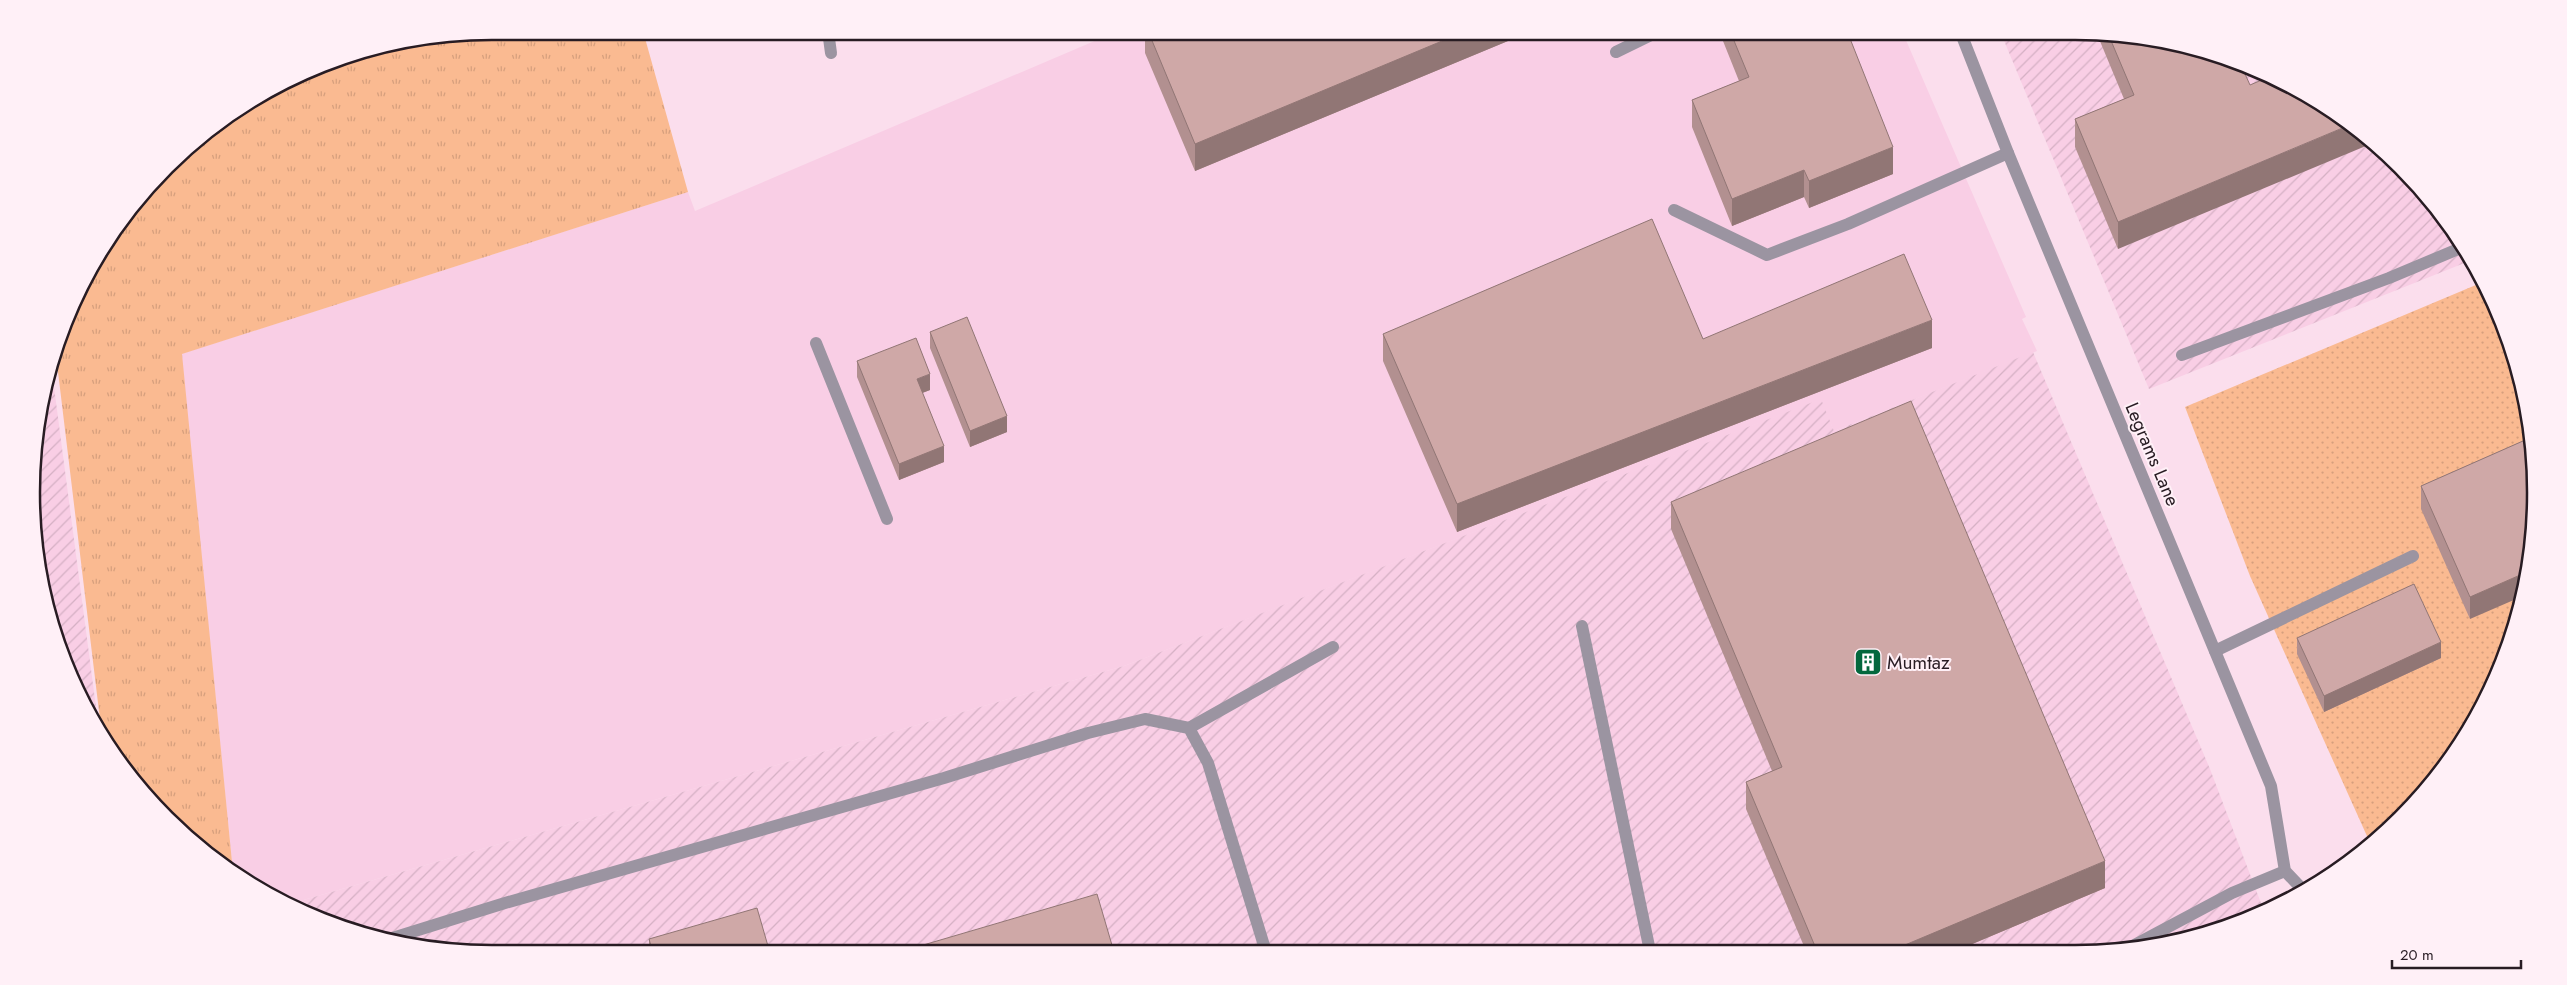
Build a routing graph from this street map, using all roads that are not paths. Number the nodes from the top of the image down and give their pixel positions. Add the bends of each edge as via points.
1 (829, 40) edge
2 (1641, 40) edge
3 (1964, 40) edge
4 (1616, 52) dead end
5 (831, 53) dead end
6 (2008, 153) junction
7 (1674, 210) dead end
8 (2456, 250) edge
9 (816, 343) dead end
10 (2182, 355) dead end
11 (888, 518) dead end
12 (2413, 556) dead end
13 (1582, 626) dead end
14 (1334, 647) dead end
15 (2215, 651) junction
16 (1189, 728) junction
17 (2285, 871) junction
18 (2299, 885) edge
19 (401, 935) edge
20 (2146, 939) edge
21 (1264, 945) edge
22 (1649, 945) edge

1 - 5 street
2 - 4 street
3 - 6 street, Legrams Lane
6 - 7 street via 1848,224 1767,255
6 - 15 street, Legrams Lane
8 - 10 street
9 - 11 street
12 - 15 street
13 - 22 street
14 - 16 street
15 - 17 street, Legrams Lane via 2272,786
16 - 19 street via 1145,719 1088,733
16 - 21 street via 1208,763
17 - 18 street
17 - 20 street via 2232,893

